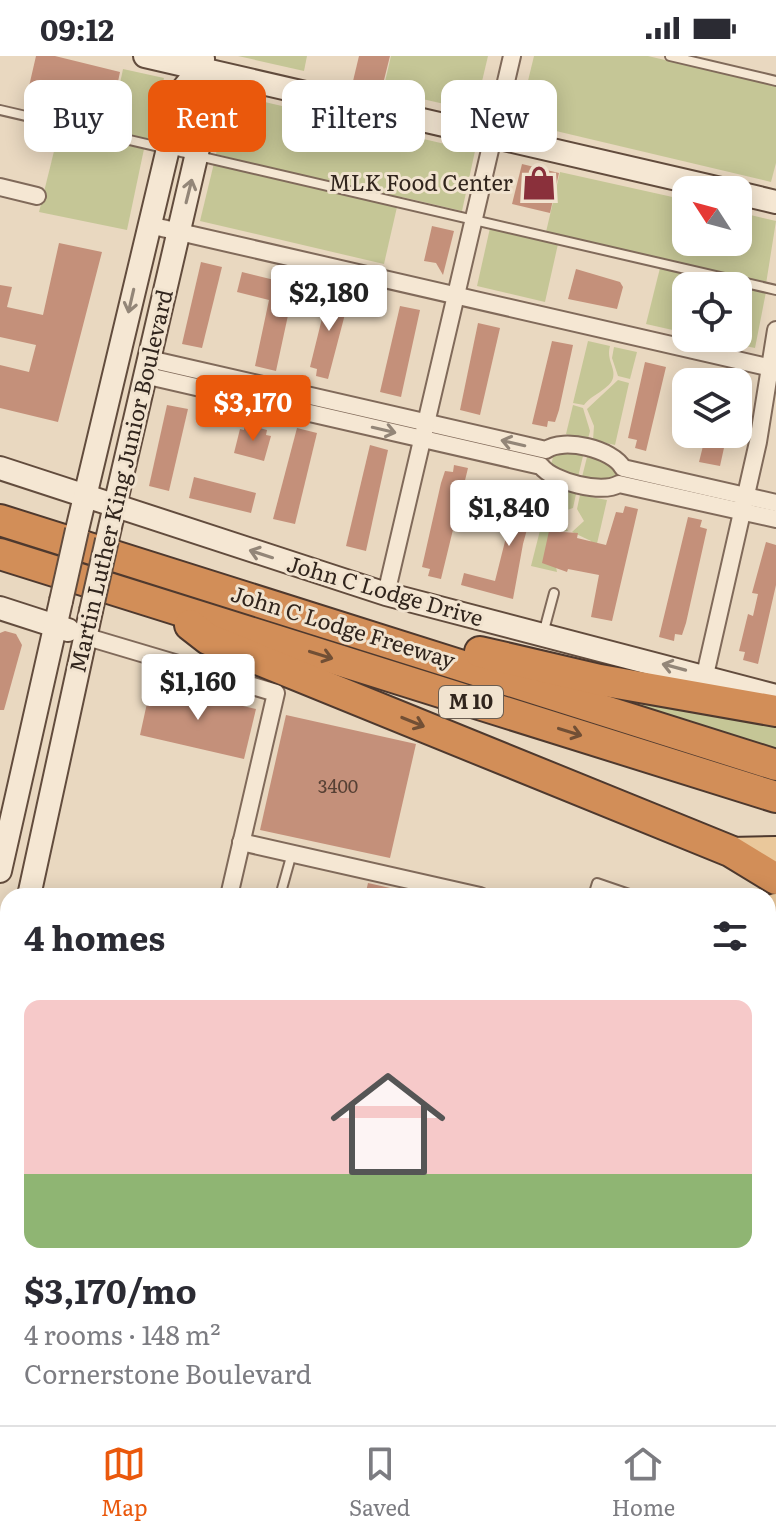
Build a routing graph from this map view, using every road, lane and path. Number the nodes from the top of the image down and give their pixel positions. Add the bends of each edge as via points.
1 (145, 56) edge
2 (512, 56) edge
3 (670, 56) edge
4 (202, 62) edge
5 (189, 80) edge
6 (507, 80) edge
7 (776, 81) edge
8 (0, 110) edge
9 (441, 122) edge
10 (148, 143) edge
11 (557, 150) edge
12 (167, 152) edge
13 (189, 152) edge
14 (492, 152) edge
15 (198, 154) junction
16 (672, 178) edge
17 (0, 187) edge
18 (37, 196) dead end
19 (752, 196) edge
20 (776, 202) edge
21 (475, 220) junction
22 (149, 225) junction
23 (179, 232) junction
24 (142, 252) junction
25 (170, 264) junction
26 (776, 290) edge
27 (457, 293) junction
28 (776, 330) edge
29 (146, 367) junction
30 (773, 368) edge
31 (424, 431) junction
32 (544, 458) junction
33 (0, 468) edge
34 (621, 476) junction
35 (84, 495) junction
36 (776, 503) edge
37 (744, 504) junction
38 (115, 505) junction
39 (776, 519) edge
40 (0, 520) edge
41 (0, 554) edge
42 (554, 593) dead end
43 (386, 594) junction
44 (167, 606) junction
45 (0, 608) edge
46 (57, 626) junction
47 (543, 635) junction
48 (84, 636) junction
49 (416, 650) junction
50 (705, 675) junction
51 (776, 696) edge
52 (776, 711) edge
53 (776, 765) edge
54 (776, 797) edge
55 (6, 817) edge
56 (241, 842) junction
57 (776, 850) edge
58 (730, 851) junction
59 (292, 853) junction
60 (0, 871) edge
61 (776, 879) edge
62 (31, 888) edge
63 (231, 888) edge
64 (282, 888) edge
65 (445, 888) edge
66 (595, 888) edge
67 (612, 888) edge

1 - 4 main road
2 - 6 street
3 - 7 lane
4 - 5 main road, Martin Luther King Junior Boulevard
4 - 9 main road
4 - 15 main road, Martin Luther King Junior Boulevard via 210,97
8 - 10 lane
11 - 16 main road
12 - 22 main road, Martin Luther King Junior Boulevard
13 - 15 lane
14 - 21 street
15 - 21 lane
23 -> 15 main road, Martin Luther King Junior Boulevard
17 - 18 street
19 - 20 main road
21 - 26 lane
21 - 27 street
22 - 23 street
22 - 24 main road, Martin Luther King Junior Boulevard
23 - 25 main road, Martin Luther King Junior Boulevard
23 - 27 street
24 - 25 main road via 158,248
24 -> 35 main road, Martin Luther King Junior Boulevard
25 - 29 main road, Martin Luther King Junior Boulevard
27 - 30 street
27 - 31 street
28 - 30 street
29 - 31 street
29 - 38 main road, Martin Luther King Junior Boulevard
30 - 37 street
31 - 32 street
31 - 43 street
32 - 34 street via 553,477 604,488
32 - 34 street via 562,443 613,456
33 - 35 main road, John C Lodge Drive
34 - 37 street
35 - 38 main road, John C Lodge Drive
35 - 46 main road, Martin Luther King Junior Boulevard, bridge
36 - 37 street
37 - 39 street
37 - 50 street
43 -> 38 main road, John C Lodge Drive
38 - 48 main road, Martin Luther King Junior Boulevard, bridge
40 - 49 highway, John C Lodge Freeway / M 10
41 - 44 highway, John C Lodge Freeway / M 10
42 - 47 lane
43 - 47 main road, John C Lodge Drive
44 -> 54 highway, John C Lodge Freeway / M 10
44 -> 58 highway via 208,639
45 - 46 main road
46 - 48 main road
46 - 55 main road, Martin Luther King Junior Boulevard
50 -> 47 main road, John C Lodge Drive
48 - 56 street via 276,693
48 - 62 main road, Martin Luther King Junior Boulevard
49 - 52 highway via 451,645 600,680
49 - 53 highway, John C Lodge Freeway / M 10
50 - 51 main road, John C Lodge Drive
55 - 60 main road, Martin Luther King Junior Boulevard
56 - 59 street
56 - 63 street
57 - 58 main road
58 - 61 highway
59 - 64 lane
59 - 65 street
66 - 67 lane via 597,883

